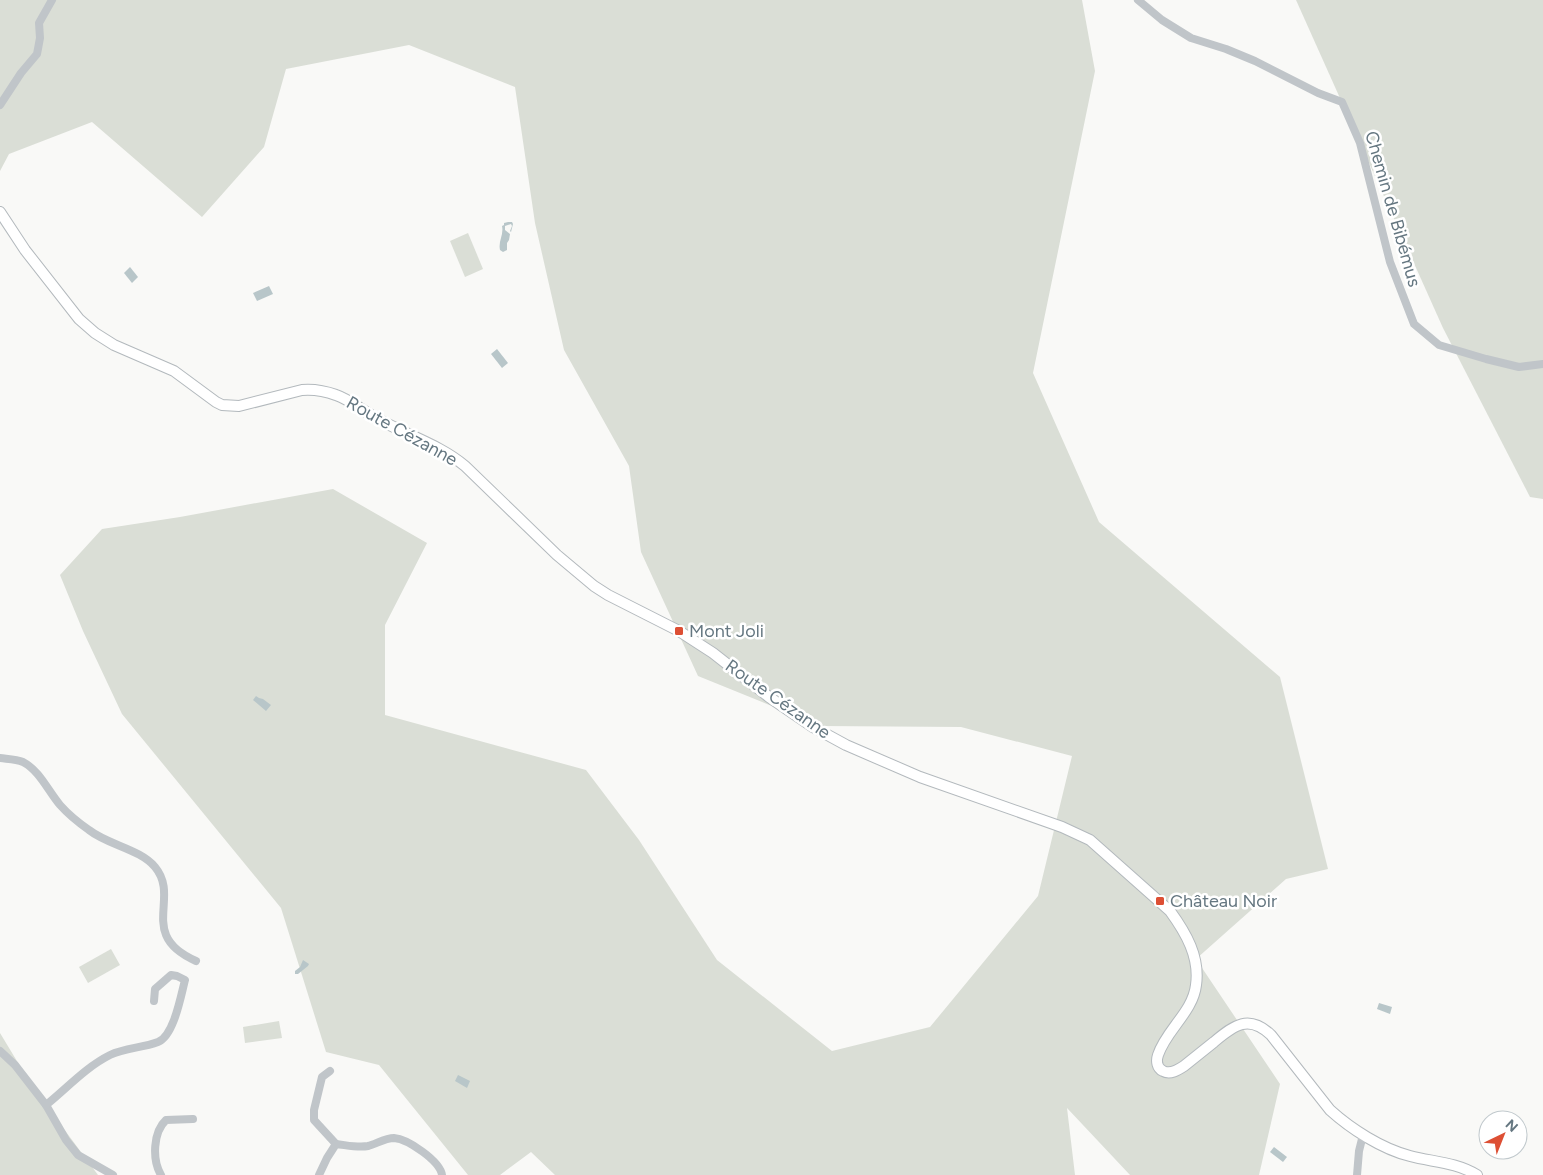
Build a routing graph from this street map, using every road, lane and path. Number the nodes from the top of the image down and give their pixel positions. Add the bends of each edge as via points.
1 (52, 0) edge
2 (1138, 0) edge
3 (0, 105) edge
4 (0, 212) edge
5 (1543, 364) edge
6 (0, 758) edge
7 (196, 961) dead end
8 (154, 1001) dead end
9 (0, 1051) edge
10 (330, 1071) dead end
11 (46, 1104) junction
12 (193, 1119) dead end
13 (1363, 1135) junction
14 (336, 1144) junction
15 (113, 1175) edge
16 (161, 1175) edge
17 (319, 1175) edge
18 (442, 1175) edge
19 (1357, 1175) edge
20 (1477, 1175) edge

1 - 3 street via 39,23 37,54
2 - 5 street, Chemin de Bibémus via 1191,38 1255,61 1342,102 1360,143 1390,262 1414,324 1440,345 1519,366
4 - 13 street, Route Cézanne via 78,319 114,344 174,371 222,405 238,406 310,389 339,395 383,422 453,456 594,586 679,630 813,727 920,777 1090,840 1170,911 1179,923 1196,963 1193,998 1160,1049 1157,1064 1161,1071 1176,1071 1229,1030 1240,1024 1254,1024 1271,1035 1330,1110
6 - 7 street via 22,762 36,771 60,805 90,832 147,859 157,868 164,885 163,928 170,943
8 - 11 street via 155,989 171,976 184,980 177,1012 160,1041 110,1055
9 - 11 street
10 - 14 street via 322,1077 314,1120
11 - 15 street via 66,1140 78,1154
12 - 16 street via 166,1120 160,1127 155,1158
13 - 19 street
13 - 20 street, Route Cézanne via 1411,1157 1452,1164
14 - 17 street
14 - 18 street via 362,1147 394,1138 420,1150 438,1166

